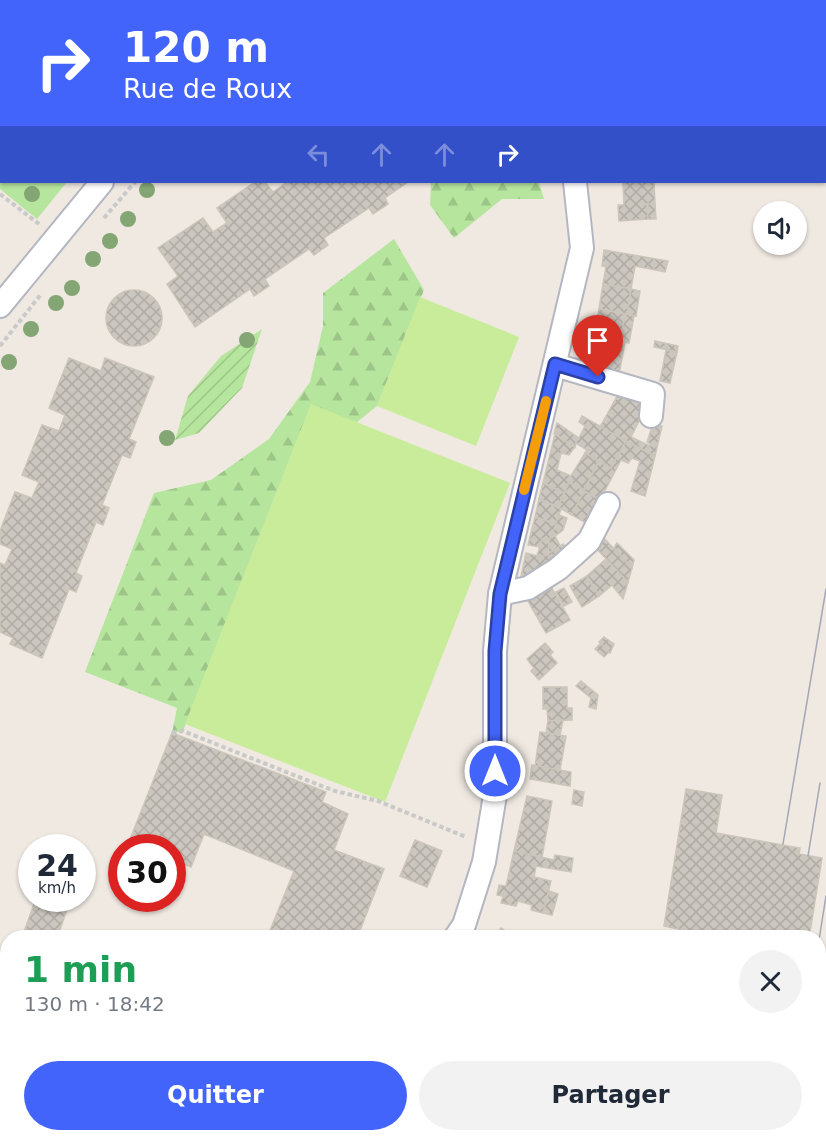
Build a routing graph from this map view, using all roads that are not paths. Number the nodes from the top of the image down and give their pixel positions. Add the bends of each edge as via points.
1 (101, 183) edge
2 (575, 183) edge
3 (0, 306) edge
4 (555, 364) junction
5 (651, 416) dead end
6 (608, 504) dead end
7 (500, 594) junction
8 (461, 930) edge

1 - 3 street
2 - 4 street via 582,249
4 - 5 street via 653,394
4 - 7 street
6 - 7 street via 589,541 558,569 528,588
7 - 8 street via 495,651 495,795 484,862

